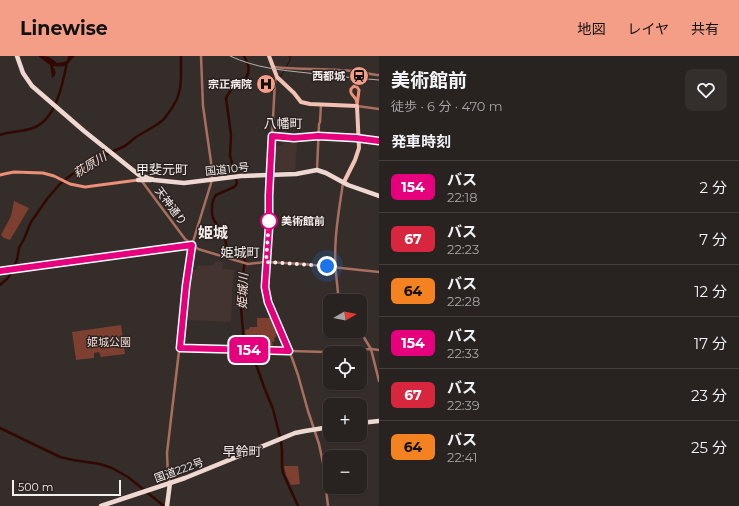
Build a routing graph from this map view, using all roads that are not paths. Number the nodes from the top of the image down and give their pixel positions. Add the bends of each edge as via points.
1 (18, 56) edge
2 (201, 56) edge
3 (269, 56) edge
4 (273, 67) junction
5 (379, 76) edge
6 (277, 77) junction
7 (321, 104) junction
8 (357, 106) junction
9 (379, 109) edge
10 (272, 136) junction
11 (318, 136) junction
12 (359, 138) junction
13 (379, 141) edge
14 (317, 170) junction
15 (270, 174) junction
16 (0, 175) edge
17 (141, 180) junction
18 (212, 180) junction
19 (344, 182) junction
20 (379, 195) edge
21 (192, 245) junction
22 (266, 262) junction
23 (335, 267) junction
24 (1, 271) edge
25 (379, 272) edge
26 (338, 294) edge
27 (364, 338) edge
28 (180, 348) junction
29 (371, 349) junction
30 (379, 350) edge
31 (289, 351) junction
32 (379, 381) edge
33 (379, 421) edge
34 (367, 423) edge
35 (323, 428) edge
36 (314, 429) junction
37 (170, 484) junction
38 (162, 486) junction
39 (169, 490) junction
40 (167, 505) edge
41 (101, 506) edge
42 (328, 506) edge

1 - 17 highway, 国道10号 via 23,73 40,95 136,173
2 - 18 street via 203,106
3 - 4 main road
4 - 5 street
4 - 6 main road
6 - 7 main road via 301,102
6 - 10 street
7 - 8 main road
7 - 11 street
8 - 8 main road via 356,99 350,91 354,86 359,90
8 - 9 street
8 - 12 main road
10 - 11 street
10 - 15 street
11 - 12 street
11 - 14 street
12 - 13 street
12 - 19 main road via 357,155
14 - 15 highway, 国道10号 via 296,174
14 - 19 highway
15 - 18 highway, 国道10号
15 - 22 street
16 - 17 main road via 38,172 75,186 85,187
17 - 18 highway, 国道10号
17 - 21 street, 天神通り
18 - 21 street
19 - 20 highway
19 - 23 street via 336,238
21 - 22 street, 天神通り via 245,263
21 - 24 street
21 - 28 street
22 - 23 street, 天神通り
22 - 31 street via 266,298
23 - 25 street, 天神通り
23 - 26 street
27 - 29 street
28 - 31 street
28 - 37 street via 167,453
29 - 30 street
29 - 31 street via 333,352
29 - 32 street
31 - 36 street
33 - 34 highway
35 - 36 highway, 国道222号
36 - 37 highway, 国道222号 via 280,439
36 - 42 street via 321,451
37 - 38 highway, 国道222号
37 - 39 highway
38 - 39 highway
38 - 41 highway, 国道222号
39 - 40 highway

